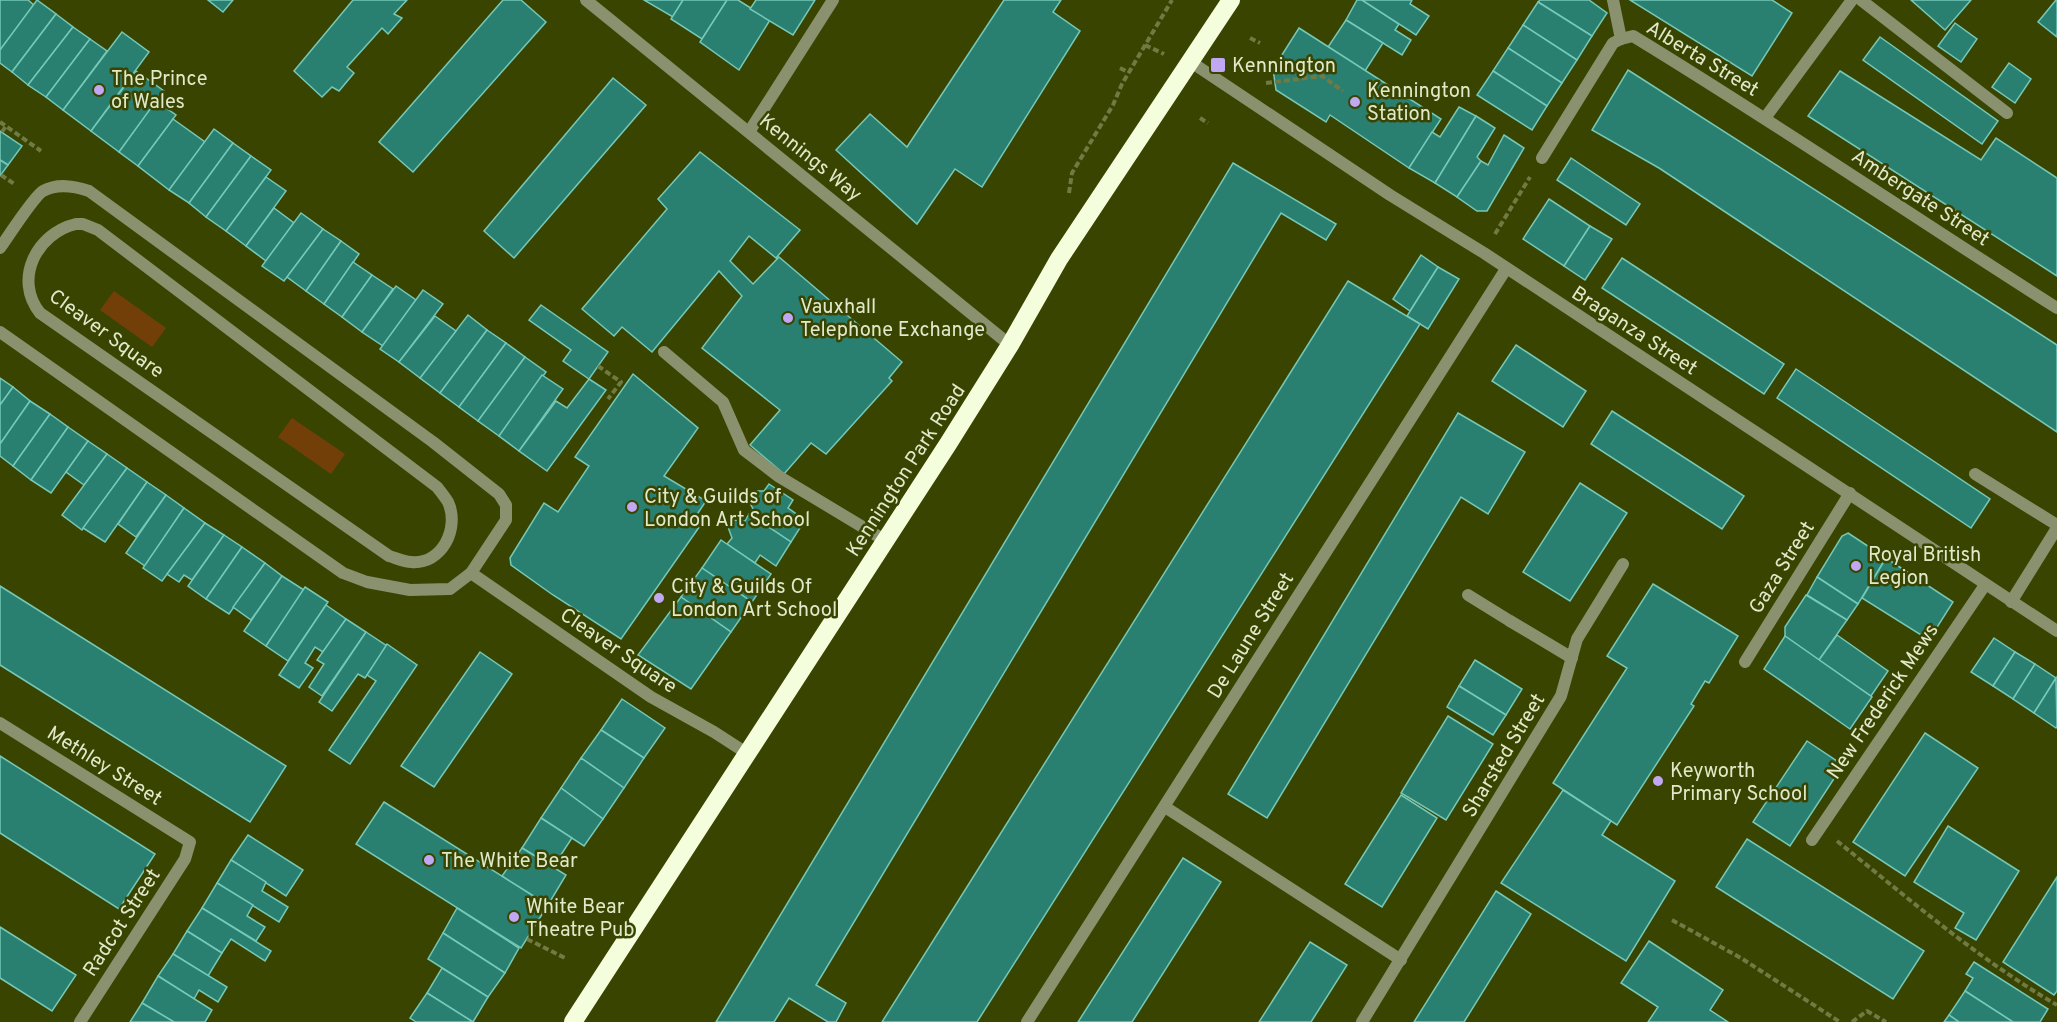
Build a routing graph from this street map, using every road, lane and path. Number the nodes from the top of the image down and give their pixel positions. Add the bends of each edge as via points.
1 (586, 0) edge
2 (833, 0) edge
3 (1172, 0) edge
4 (1231, 0) edge
5 (1613, 0) edge
6 (1852, 0) edge
7 (1861, 0) edge
8 (1250, 38) dead end
9 (1621, 39) junction
10 (1260, 43) dead end
11 (1191, 62) junction
12 (1120, 68) dead end
13 (1126, 71) dead end
14 (1234, 91) junction
15 (1344, 91) dead end
16 (2007, 113) dead end
17 (1200, 118) dead end
18 (1765, 118) junction
19 (0, 122) edge
20 (1208, 123) dead end
21 (6, 126) junction
22 (2, 132) dead end
23 (749, 132) junction
24 (41, 151) dead end
25 (1542, 158) joint
26 (1, 175) edge
27 (17, 185) dead end
28 (1069, 195) dead end
29 (0, 248) edge
30 (1484, 253) junction
31 (1506, 269) junction
32 (2057, 308) edge
33 (0, 332) edge
34 (1011, 345) junction
35 (664, 352) dead end
36 (598, 366) dead end
37 (609, 399) dead end
38 (1975, 474) dead end
39 (437, 487) joint
40 (1850, 494) junction
41 (2057, 526) edge
42 (886, 541) junction
43 (1623, 564) dead end
44 (471, 573) junction
45 (1984, 585) junction
46 (1468, 596) dead end
47 (2011, 602) junction
48 (2057, 631) edge
49 (1572, 658) junction
50 (1745, 662) dead end
51 (0, 723) edge
52 (748, 754) junction
53 (1165, 807) junction
54 (1820, 827) junction
55 (1812, 840) dead end
56 (190, 842) joint
57 (1672, 920) dead end
58 (527, 939) dead end
59 (566, 958) dead end
60 (1401, 960) junction
61 (2057, 1005) edge
62 (80, 1022) edge
63 (573, 1022) edge
64 (1028, 1022) edge
65 (1362, 1022) edge
66 (1840, 1022) edge
67 (1852, 1022) edge
68 (1886, 1022) edge

1 - 23 street, Kennings Way
2 - 23 street
3 - 28 path via 1072,173
4 - 11 highway, Kennington Park Road
5 - 9 street
6 - 18 street, Alberta Street
7 - 16 street
8 - 10 path
9 - 18 street, Alberta Street via 1633,36
9 - 25 street, Alberta Street via 1613,43
11 - 14 street, Braganza Street
11 - 34 highway, Kennington Park Road via 1059,259
12 - 13 path
14 - 15 path via 1322,76
14 - 30 street, Braganza Street
17 - 20 path
18 - 32 street, Ambergate Street
19 - 21 path
21 - 22 path
21 - 24 path
23 - 34 street, Kennings Way
25 - 30 path
26 - 27 path
29 - 44 street via 41,191 72,185 89,191 499,494 506,505 506,520
30 - 31 street, Braganza Street
31 - 40 street, Braganza Street
31 - 53 street, De Laune Street
33 - 44 street via 343,573 410,590 450,589
34 - 42 highway, Kennington Park Road
35 - 42 street via 723,402 744,450 778,476
36 - 37 path via 621,382
38 - 41 street
39 - 39 street, Cleaver Square via 451,513 449,534 442,549 421,562 389,556 40,313 29,288 30,270 38,251 49,236 66,227 83,225 98,230
40 - 45 street, Braganza Street
40 - 50 street, Gaza Street
41 - 47 street
42 - 52 highway, Kennington Park Road
43 - 49 street, Sharsted Street via 1577,639
44 - 52 street, Cleaver Square via 651,698
45 - 47 street, Braganza Street
45 - 54 street, New Frederick Mews
46 - 49 street
47 - 48 street, Braganza Street
49 - 60 street, Sharsted Street via 1561,696
51 - 56 street, Methley Street
52 - 63 highway, Kennington Park Road
53 - 60 street
53 - 64 street, De Laune Street
54 - 55 street, New Frederick Mews
54 - 61 path via 1935,920
56 - 62 street, Radcot Street via 185,859
57 - 66 path via 1741,958
58 - 59 path
60 - 65 street, Sharsted Street
67 - 68 path via 1867,1011

